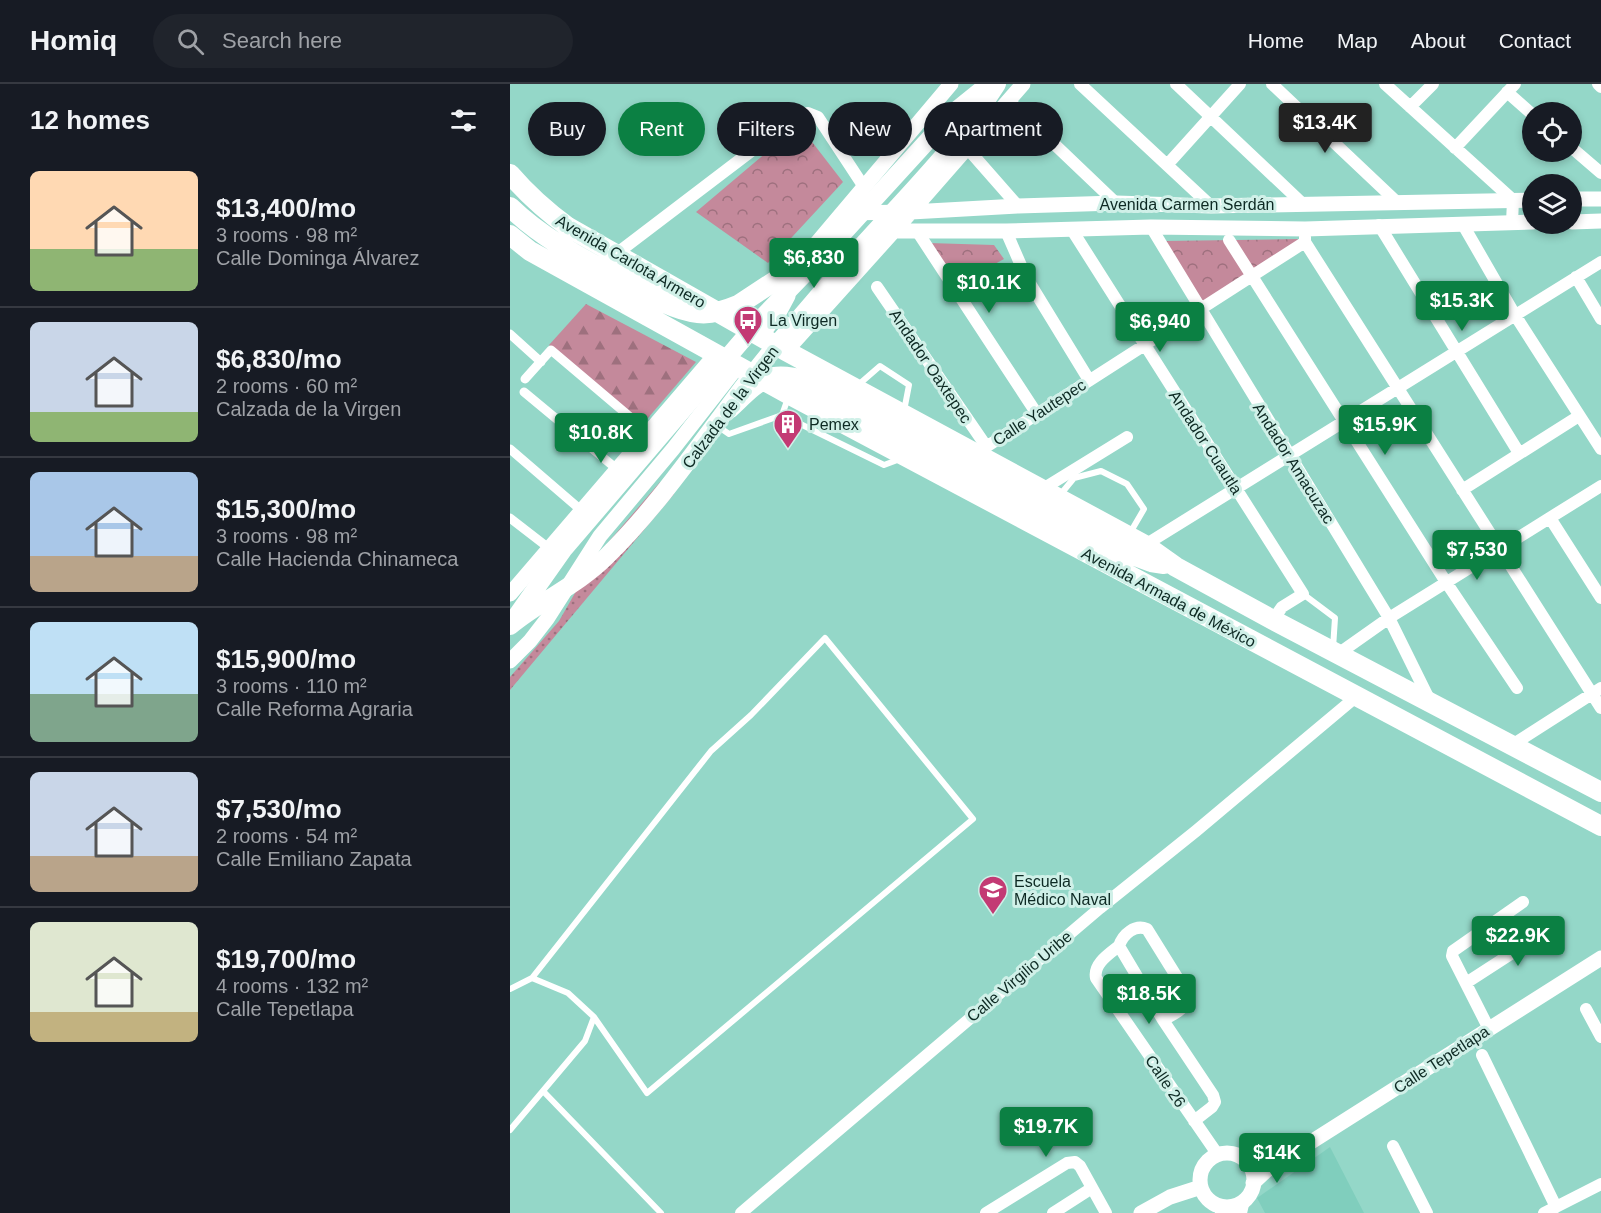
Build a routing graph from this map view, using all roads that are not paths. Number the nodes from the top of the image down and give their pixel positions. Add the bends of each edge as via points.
1 (951, 84) edge
2 (989, 84) edge
3 (997, 84) edge
4 (1023, 84) edge
5 (1080, 84) edge
6 (1176, 84) edge
7 (1240, 84) edge
8 (1272, 84) edge
9 (1385, 84) edge
10 (1433, 84) edge
11 (1511, 88) edge
12 (1008, 100) joint
13 (1522, 102) edge
14 (1410, 107) junction
15 (1210, 117) junction
16 (1455, 148) junction
17 (960, 156) edge
18 (974, 156) edge
19 (1582, 157) edge
20 (1167, 165) junction
21 (1601, 173) edge
22 (510, 174) edge
23 (864, 187) junction
24 (1582, 199) edge
25 (1601, 199) edge
26 (1513, 200) junction
27 (1522, 200) edge
28 (1116, 203) junction
29 (1398, 203) junction
30 (1303, 204) junction
31 (1018, 206) junction
32 (1211, 206) junction
33 (510, 207) edge
34 (911, 212) junction
35 (842, 213) junction
36 (1601, 221) edge
37 (1512, 222) junction
38 (1522, 222) edge
39 (1582, 222) edge
40 (1462, 223) junction
41 (1379, 225) junction
42 (1151, 227) junction
43 (1072, 230) junction
44 (894, 231) junction
45 (917, 231) junction
46 (1006, 231) junction
47 (510, 235) edge
48 (1305, 235) junction
49 (1229, 240) dead end
50 (836, 241) junction
51 (814, 244) junction
52 (616, 254) junction
53 (1601, 262) edge
54 (861, 266) junction
55 (1252, 276) junction
56 (1576, 277) junction
57 (877, 286) dead end
58 (1199, 310) junction
59 (1515, 315) junction
60 (1601, 319) edge
61 (510, 334) edge
62 (761, 336) junction
63 (1144, 345) junction
64 (786, 351) junction
65 (1456, 351) junction
66 (716, 354) junction
67 (541, 362) junction
68 (738, 366) junction
69 (525, 379) dead end
70 (1089, 380) junction
71 (854, 388) junction
72 (1398, 388) junction
73 (524, 392) dead end
74 (790, 395) junction
75 (681, 396) junction
76 (729, 409) junction
77 (700, 413) junction
78 (1037, 414) junction
79 (782, 415) junction
80 (903, 415) junction
81 (1579, 416) junction
82 (1344, 421) junction
83 (649, 433) junction
84 (1127, 437) dead end
85 (510, 449) edge
86 (1601, 449) edge
87 (980, 450) junction
88 (1519, 453) junction
89 (1289, 455) junction
90 (906, 456) junction
91 (621, 475) junction
92 (1601, 486) edge
93 (1236, 488) junction
94 (1462, 490) junction
95 (1049, 494) junction
96 (582, 511) junction
97 (510, 518) edge
98 (1550, 518) junction
99 (1137, 540) junction
100 (550, 549) junction
101 (1500, 549) junction
102 (1176, 567) junction
103 (1446, 582) junction
104 (510, 594) edge
105 (1303, 594) junction
106 (1601, 598) edge
107 (1389, 618) junction
108 (1273, 620) junction
109 (510, 627) edge
110 (1335, 653) junction
111 (510, 661) edge
112 (1517, 688) dead end
113 (1596, 691) edge
114 (1357, 696) junction
115 (1430, 701) junction
116 (1601, 708) edge
117 (1512, 745) junction
118 (1601, 792) edge
119 (1601, 826) edge
120 (1522, 902) dead end
121 (1554, 926) dead end
122 (1119, 945) junction
123 (1601, 958) edge
124 (532, 978) junction
125 (1466, 983) junction
126 (510, 989) edge
127 (1586, 1009) dead end
128 (594, 1017) junction
129 (1164, 1020) junction
130 (1489, 1029) junction
131 (1601, 1037) edge
132 (1482, 1055) dead end
133 (543, 1091) junction
134 (1194, 1121) junction
135 (510, 1130) edge
136 (1393, 1146) dead end
137 (1218, 1155) junction
138 (1246, 1161) junction
139 (1282, 1161) junction
140 (1253, 1183) junction
141 (1601, 1185) edge
142 (1201, 1187) junction
143 (1092, 1188) junction
144 (1242, 1206) edge
145 (1556, 1207) junction
146 (1221, 1209) edge
147 (661, 1213) edge
148 (741, 1213) edge
149 (986, 1213) edge
150 (1053, 1213) edge
151 (1106, 1213) edge
152 (1141, 1213) edge
153 (1427, 1213) edge
154 (1544, 1213) edge

1 - 23 street, Calzada de la Virgen
2 - 50 main road, Calzada de la Virgen via 953,113
3 - 76 main road, Calzada de la Virgen via 979,113 757,369
4 - 12 street, Calzada de la Virgen
5 - 20 street
6 - 15 street
7 - 15 street
8 - 29 street
9 - 14 street
10 - 14 street
11 - 13 street
11 - 16 street
12 - 28 street
14 - 16 street
15 - 20 street
15 - 30 street
16 - 26 street
17 - 34 street, Calzada de la Virgen
18 - 31 street
19 - 21 street
20 - 32 street
22 - 52 main road, Avenida Carlota Armero via 545,211
23 - 35 street, Calzada de la Virgen
23 - 52 street via 818,117 808,113 796,117
24 - 25 street
26 - 27 street, Avenida Carmen Serdán
26 - 29 street, Avenida Carmen Serdán
26 - 37 street
28 - 31 street, Avenida Carmen Serdán
28 - 32 street, Avenida Carmen Serdán
29 - 30 street, Avenida Carmen Serdán
30 - 32 street, Avenida Carmen Serdán
31 - 34 street, Avenida Carmen Serdán
33 - 50 main road via 557,245 668,305 701,314 738,305
34 - 35 street, Avenida Carmen Serdán
34 - 44 street, Calzada de la Virgen
35 - 51 street, Calzada de la Virgen
36 - 39 street
37 - 38 street, Avenida Carmen Serdán
37 - 40 street, Avenida Carmen Serdán
40 - 41 street, Avenida Carmen Serdán
40 - 59 street
41 - 48 street, Avenida Carmen Serdán
41 - 65 street
42 - 43 street, Avenida Carmen Serdán
42 - 48 street, Avenida Carmen Serdán
42 - 58 street, Andador Amacuzac
43 - 46 street, Avenida Carmen Serdán
43 - 63 street, Andador Cuautla
44 - 45 street, Avenida Carmen Serdán
44 - 54 street, Calzada de la Virgen
45 - 46 street, Avenida Carmen Serdán
45 - 78 street
46 - 70 street via 1026,276
47 - 66 main road via 530,251
48 - 55 street, Calle Yautepec
48 - 72 street
49 - 55 street
50 - 91 main road, Calzada de la Virgen
51 - 54 street via 814,256 825,273 835,276
51 - 62 street, Calzada de la Virgen via 799,265 780,311
52 - 62 main road, Avenida Carlota Armero
53 - 56 street
54 - 64 street, Calzada de la Virgen
55 - 58 street, Calle Yautepec
55 - 82 street
56 - 59 street
56 - 60 street
57 - 87 street, Andador Oaxtepec
58 - 63 street, Calle Yautepec
58 - 89 street, Andador Amacuzac
59 - 65 street
59 - 81 street
61 - 67 street
62 - 64 main road, Avenida Armada de México
63 - 70 street, Calle Yautepec
63 - 93 street, Andador Cuautla
64 - 71 main road, Avenida Armada de México
65 - 72 street
65 - 88 street
66 - 68 main road
66 - 75 street, Calzada de la Virgen
67 - 69 street
67 - 83 street via 551,350
68 - 74 main road, Avenida Armada de México
68 - 77 street
70 - 78 street, Calle Yautepec
71 - 80 main road, Avenida Armada de México
71 - 80 lane via 880,366 909,385
72 - 82 street
72 - 94 street
73 - 91 street
74 - 79 lane
74 - 90 main road, Avenida Armada de México
75 - 77 lane
75 - 83 street, Calzada de la Virgen
76 - 102 main road via 752,388 775,376 788,375 806,381 1100,543
76 - 109 main road, Calzada de la Virgen via 681,472 604,559
77 - 79 lane via 729,434
77 - 111 street via 600,536 547,619
78 - 87 street, Calle Yautepec
79 - 90 lane via 884,465
80 - 87 main road, Avenida Armada de México
81 - 86 street
81 - 88 street
82 - 89 street
82 - 103 street
83 - 91 street, Calzada de la Virgen
84 - 95 street
85 - 96 street
87 - 95 main road, Avenida Armada de México
88 - 94 street
89 - 93 street
89 - 107 street, Andador Amacuzac
90 - 114 main road, Avenida Armada de México
91 - 96 street, Calzada de la Virgen
91 - 109 main road, Calzada de la Virgen
92 - 98 street
93 - 99 street
93 - 105 street, Andador Cuautla
94 - 101 street
95 - 99 main road, Avenida Armada de México
95 - 99 lane via 1074,477 1101,471 1127,484 1144,509
96 - 100 street, Calzada de la Virgen
97 - 100 street
98 - 101 street
98 - 106 street
99 - 102 main road, Avenida Armada de México
100 - 104 street, Calzada de la Virgen
101 - 103 street
101 - 113 street
102 - 108 main road, Avenida Armada de México
103 - 107 street
103 - 112 street
105 - 108 street via 1282,607
105 - 110 lane, Andador Cuautla via 1335,618
107 - 110 street
107 - 115 street, Andador Amacuzac
108 - 110 main road, Avenida Armada de México
110 - 115 main road, Avenida Armada de México
113 - 116 street
113 - 117 street
114 - 119 main road, Avenida Armada de México
114 - 148 street, Calle Virgilio Uribe
115 - 117 main road, Avenida Armada de México
117 - 118 main road, Avenida Armada de México
120 - 125 street via 1453,951
121 - 125 street
122 - 129 street
122 - 129 street via 1122,937 1136,928 1147,929 1185,988 1188,1002
122 - 134 street, Calle 26 via 1097,966 1096,978
123 - 130 street, Calle Tepetlapa
124 - 126 lane
124 - 128 lane via 568,993
124 - 128 lane via 711,751 825,638 973,819 647,1093
125 - 130 street
127 - 131 street
128 - 133 lane via 585,1041
129 - 134 street via 1213,1095 1212,1107
130 - 139 street, Calle Tepetlapa
132 - 145 street
133 - 135 lane
133 - 147 lane
134 - 137 street, Calle 26
136 - 153 street
137 - 138 street via 1236,1154
137 - 142 street via 1204,1165
138 - 139 street
138 - 140 street
139 - 140 street, Calle Tepetlapa
140 - 144 street
141 - 145 street
142 - 146 street
142 - 152 street via 1170,1197
143 - 149 street via 1080,1166 1067,1162
143 - 150 street
143 - 151 street
144 - 146 street
145 - 154 street

